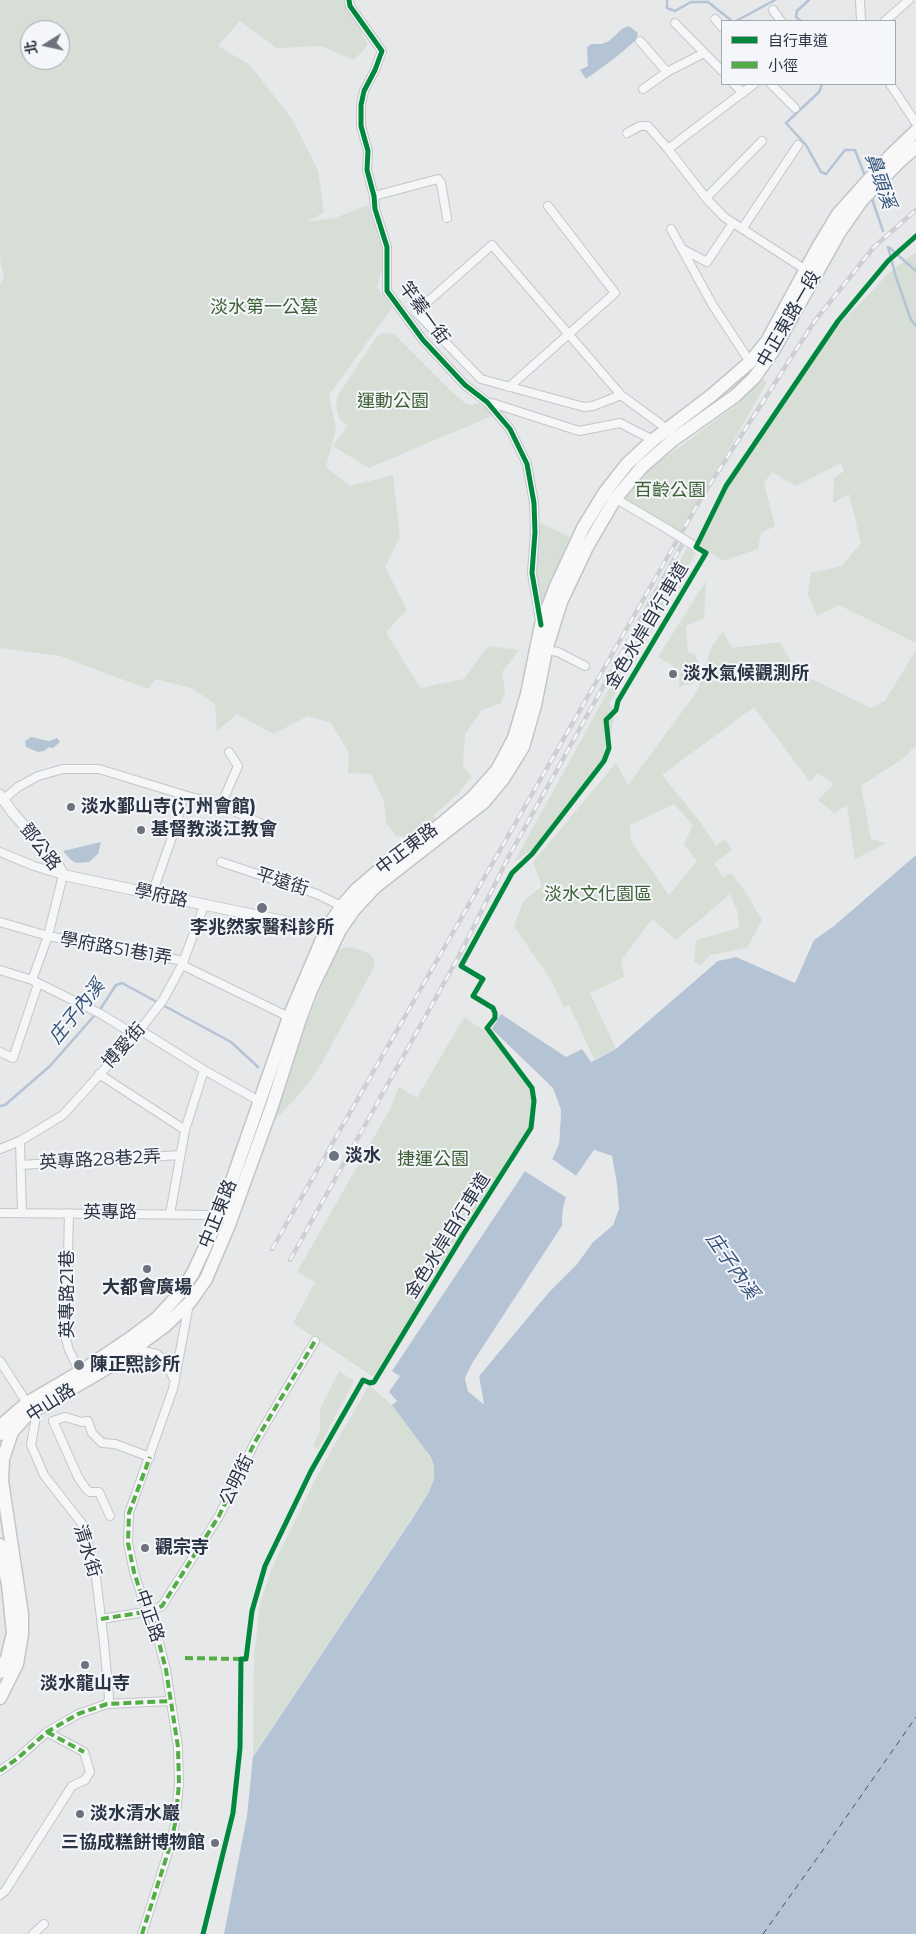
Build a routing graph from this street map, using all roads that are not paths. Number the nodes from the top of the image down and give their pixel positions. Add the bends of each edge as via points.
1 (349, 0) edge
2 (860, 0) edge
3 (909, 0) edge
4 (773, 10) dead end
5 (715, 19) dead end
6 (780, 20) edge
7 (861, 20) edge
8 (886, 20) edge
9 (675, 23) dead end
10 (721, 26) edge
11 (640, 41) dead end
12 (704, 53) junction
13 (721, 70) edge
14 (667, 72) junction
15 (735, 85) edge
16 (753, 85) edge
17 (772, 85) edge
18 (891, 85) edge
19 (643, 89) dead end
20 (743, 93) junction
21 (795, 108) dead end
22 (916, 123) edge
23 (916, 131) edge
24 (627, 133) dead end
25 (762, 142) dead end
26 (798, 145) dead end
27 (916, 147) edge
28 (668, 149) junction
29 (894, 159) junction
30 (374, 196) junction
31 (859, 196) junction
32 (706, 198) junction
33 (548, 206) dead end
34 (447, 218) dead end
35 (733, 223) junction
36 (671, 229) dead end
37 (742, 229) junction
38 (684, 250) junction
39 (806, 270) junction
40 (568, 333) junction
41 (750, 362) junction
42 (509, 387) junction
43 (621, 395) junction
44 (492, 404) dead end
45 (670, 434) junction
46 (653, 440) junction
47 (610, 496) junction
48 (696, 547) dead end
49 (541, 625) junction
50 (546, 650) junction
51 (585, 666) dead end
52 (229, 752) dead end
53 (184, 795) junction
54 (1, 798) edge
55 (221, 805) junction
56 (264, 825) dead end
57 (0, 852) edge
58 (221, 862) dead end
59 (63, 875) junction
60 (152, 894) junction
61 (204, 906) junction
62 (347, 909) junction
63 (0, 922) edge
64 (326, 930) junction
65 (340, 930) junction
66 (48, 936) junction
67 (183, 963) junction
68 (0, 970) edge
69 (35, 982) junction
70 (290, 1017) junction
71 (137, 1032) junction
72 (0, 1052) edge
73 (204, 1070) junction
74 (99, 1074) junction
75 (260, 1102) junction
76 (185, 1130) junction
77 (20, 1141) junction
78 (0, 1149) edge
79 (180, 1155) junction
80 (21, 1164) junction
81 (22, 1213) junction
82 (69, 1213) junction
83 (0, 1214) edge
84 (170, 1214) junction
85 (220, 1215) junction
86 (179, 1294) junction
87 (190, 1302) junction
88 (315, 1341) dead end
89 (138, 1346) junction
90 (0, 1361) edge
91 (80, 1372) junction
92 (175, 1381) junction
93 (29, 1407) junction
94 (0, 1434) edge
95 (150, 1457) junction
96 (110, 1516) dead end
97 (0, 1545) edge
98 (4, 1586) edge
99 (151, 1611) junction
100 (101, 1619) junction
101 (0, 1672) edge
102 (0, 1698) edge
103 (170, 1701) junction
104 (107, 1704) junction
105 (47, 1732) junction
106 (0, 1772) edge
107 (0, 1895) edge
108 (44, 1924) dead end
109 (33, 1934) edge
110 (142, 1934) edge

1 - 30 street, 竿蓁一街 via 382,51 360,105 361,126 368,151 367,170
2 - 7 street
3 - 8 street
4 - 6 street
5 - 10 street
9 - 12 street
11 - 14 street
12 - 13 street
12 - 14 street
14 - 19 street
15 - 20 street
16 - 20 street
17 - 21 street
18 - 22 street
20 - 28 street
23 - 29 main road
24 - 28 street via 640,126 648,126
25 - 32 street
26 - 37 street
27 - 29 main road
28 - 32 street
29 - 31 main road
30 - 34 street via 438,179
30 - 49 street, 竿蓁一街 via 386,246 387,291 422,340 464,385 487,402 510,429 527,464 534,503 532,573
31 - 39 main road, 中正東路一段 via 838,214
31 - 45 main road, 中正東路一段 via 773,351 754,378 735,396
32 - 35 street
33 - 40 street via 615,292
35 - 37 street
35 - 38 street via 708,262
36 - 38 street
37 - 39 street
38 - 41 street via 712,304
39 - 41 main road, 中正東路一段 via 767,341
40 - 42 street
40 - 42 street via 492,244 416,312 481,378
40 - 43 street
41 - 45 main road, 中正東路一段
42 - 43 street via 584,407
43 - 45 street
44 - 46 street via 578,431 620,423
45 - 46 main road, 中正東路
45 - 47 main road, 中正東路 via 642,467
46 - 47 main road, 中正東路 via 628,464
47 - 48 street, bridge
47 - 49 main road, 中正東路 via 584,528
47 - 50 main road, 中正東路 via 561,602
49 - 62 main road, 中正東路 via 514,738 497,770 473,797 357,889
50 - 51 street via 558,652
50 - 62 main road, 中正東路 via 523,747 503,779 484,802
52 - 55 street via 238,766
53 - 54 street via 99,769 63,769 38,776
53 - 55 street
53 - 60 street
54 - 59 street, 鄧公路 via 57,863
55 - 56 street
57 - 59 street, 學府路
58 - 62 street, 平遠街 via 317,894
59 - 60 street, 學府路
59 - 66 street
60 - 61 street, 學府路
61 - 64 street, 學府路
61 - 67 street, 博愛街
62 - 64 main road, 中正東路
62 - 65 main road, 中正東路
63 - 66 street, 學府路51巷1弄
64 - 65 street
64 - 70 main road, 中正東路
65 - 87 main road, 中正東路 via 300,1019 229,1225 206,1279
66 - 67 street, 學府路51巷1弄
66 - 69 street
67 - 70 street, 學府路51巷1弄
67 - 71 street, 博愛街 via 163,1000
68 - 69 street
69 - 71 street
69 - 72 street via 13,1058
70 - 75 main road, 中正東路
71 - 73 street
71 - 74 street, 博愛街
73 - 75 street
73 - 76 street
74 - 76 street
74 - 77 street, 博愛街 via 63,1115
75 - 85 main road, 中正東路
76 - 79 street
77 - 78 street, 博愛街
77 - 80 street
79 - 80 street, 英專路28巷2弄
79 - 84 street
80 - 81 street
81 - 82 street, 英專路
81 - 83 street, 英專路
82 - 84 street, 英專路
82 - 91 street, 英專路21巷 via 66,1339
84 - 85 street, 英專路
85 - 86 main road, 中正東路 via 193,1273
86 - 87 street
86 - 91 main road, 中山路 via 157,1318
87 - 89 main road, 中山路
87 - 92 street, 中正路
88 - 99 street, 公明街 via 255,1442 218,1516 162,1606
89 - 92 street via 164,1360
89 - 93 main road, 中山路 via 107,1368
90 - 93 street
91 - 93 main road, 中山路
92 - 95 street, 中正路
93 - 94 main road, 中山路 via 5,1422
93 - 100 street, 清水街 via 36,1417 30,1445 44,1475 82,1525 95,1569
93 - 102 main road, 中山路 via 12,1432 3,1459 2,1481 22,1614 17,1664
95 - 96 street via 102,1443 92,1433 88,1421 65,1417 53,1421 78,1477 90,1492 99,1492
95 - 99 street, 中正路 via 129,1513 128,1543 143,1600
97 - 98 main road
98 - 101 main road via 13,1633 8,1658
99 - 100 street
99 - 103 street, 中正路
100 - 104 street, 清水街
103 - 104 street
103 - 110 street, 中正路 via 178,1747 175,1824
104 - 105 street via 78,1714
105 - 106 street
105 - 107 street via 84,1752 90,1772 85,1780 72,1786
108 - 109 street

